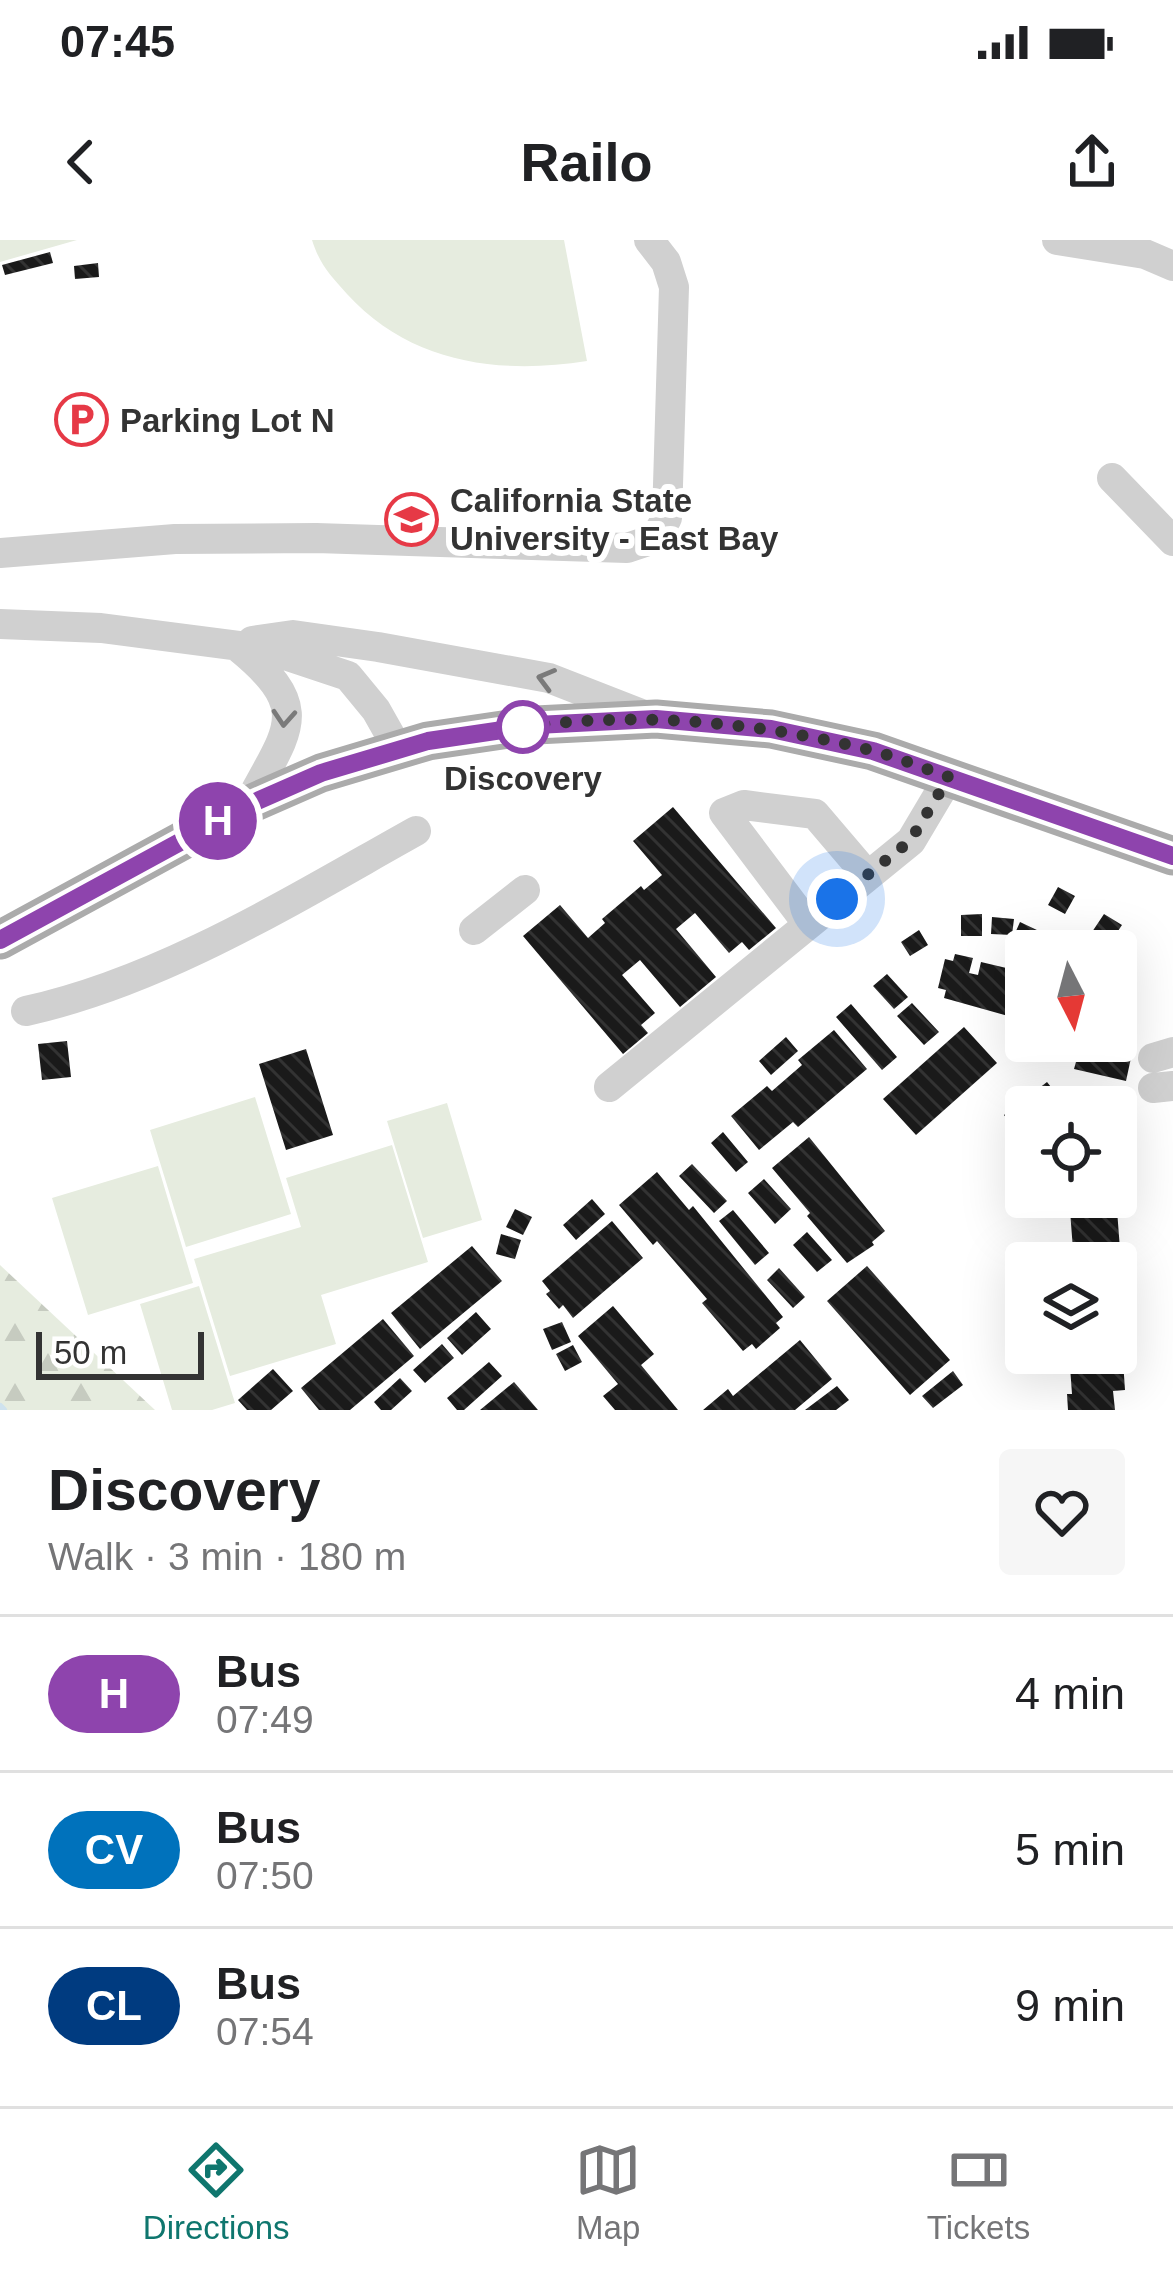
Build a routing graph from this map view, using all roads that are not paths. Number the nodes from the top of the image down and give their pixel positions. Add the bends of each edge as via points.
1 (649, 240) edge
2 (1057, 240) edge
3 (1173, 266) edge
4 (1112, 478) dead end
5 (1173, 541) edge
6 (0, 553) edge
7 (0, 624) edge
8 (235, 644) junction
9 (656, 719) junction
10 (398, 748) junction
11 (949, 777) junction
12 (248, 805) junction
13 (416, 832) dead end
14 (1173, 856) edge
15 (867, 875) junction
16 (525, 890) dead end
17 (807, 923) junction
18 (474, 930) dead end
19 (0, 940) edge
20 (26, 1011) dead end
21 (609, 1088) dead end

1 - 6 street via 674,287 667,518 654,538 627,548 175,539
2 - 3 street
4 - 5 street
7 - 8 street
9 -> 8 street via 548,678 378,647 293,634
8 - 10 street via 348,676
8 -> 12 street via 266,670 288,710
9 - 10 main road via 536,725
9 - 11 main road via 771,729
10 - 12 main road
11 - 14 main road
11 - 15 street via 910,841
12 - 19 main road
13 - 20 street via 235,932 76,1000
15 - 17 street
15 - 17 street via 814,814 744,806 724,814
16 - 18 street
17 - 21 street

